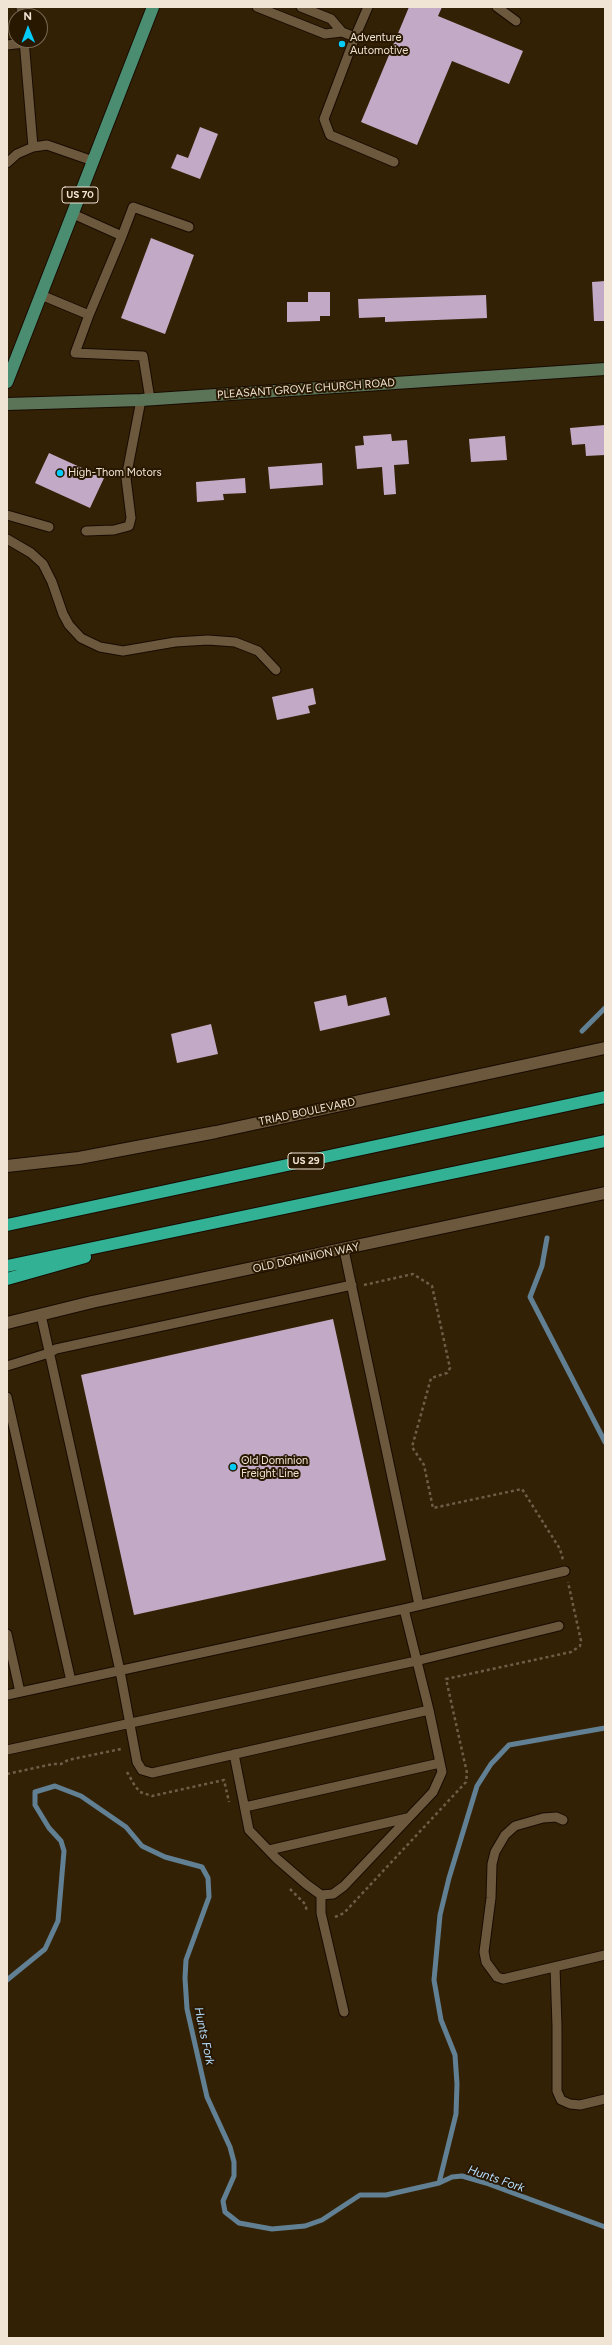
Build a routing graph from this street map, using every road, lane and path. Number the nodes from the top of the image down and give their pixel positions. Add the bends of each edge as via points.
1 (153, 7) edge
2 (257, 7) edge
3 (301, 7) edge
4 (368, 7) edge
5 (497, 7) edge
6 (516, 22) dead end
7 (342, 32) junction
8 (355, 37) junction
9 (24, 48) edge
10 (32, 146) junction
11 (93, 161) junction
12 (394, 162) dead end
13 (7, 163) edge
14 (72, 214) junction
15 (189, 227) dead end
16 (122, 236) junction
17 (41, 295) junction
18 (89, 315) junction
19 (605, 369) edge
20 (7, 382) edge
21 (145, 400) junction
22 (7, 404) edge
23 (7, 515) edge
24 (49, 527) dead end
25 (86, 531) dead end
26 (7, 540) edge
27 (276, 670) dead end
28 (605, 1048) edge
29 (605, 1097) edge
30 (605, 1141) edge
31 (7, 1166) edge
32 (605, 1193) edge
33 (7, 1225) edge
34 (163, 1234) junction
35 (344, 1250) junction
36 (7, 1266) edge
37 (7, 1279) edge
38 (352, 1285) junction
39 (41, 1315) junction
40 (7, 1323) edge
41 (49, 1353) junction
42 (7, 1366) edge
43 (7, 1396) edge
44 (565, 1571) dead end
45 (419, 1605) junction
46 (404, 1609) junction
47 (559, 1626) dead end
48 (7, 1634) edge
49 (416, 1661) junction
50 (120, 1671) junction
51 (71, 1681) junction
52 (20, 1692) junction
53 (7, 1695) edge
54 (429, 1710) junction
55 (130, 1723) junction
56 (7, 1750) edge
57 (234, 1754) junction
58 (123, 1756) dead end
59 (440, 1763) junction
60 (126, 1770) dead end
61 (7, 1774) edge
62 (245, 1807) junction
63 (231, 1810) dead end
64 (407, 1818) junction
65 (563, 1820) dead end
66 (268, 1850) junction
67 (284, 1883) dead end
68 (321, 1895) junction
69 (323, 1921) junction
70 (605, 1955) edge
71 (555, 1967) junction
72 (344, 2012) dead end
73 (605, 2099) edge

1 - 11 main road, US 70
2 - 7 lane via 325,34
3 - 7 lane via 331,19
4 - 8 lane
5 - 6 lane
7 - 8 lane
8 - 12 lane via 324,119 330,135
9 - 10 lane
10 - 11 lane via 47,146
10 - 13 lane
11 - 14 main road, US 70
14 - 16 lane
14 - 17 main road, US 70
15 - 16 lane via 133,207
16 - 18 lane
17 - 18 lane
17 - 20 main road, US 70
18 - 21 lane via 75,353 143,356
19 - 21 street, PLEASANT GROVE CHURCH ROAD
21 - 22 street, PLEASANT GROVE CHURCH ROAD
21 - 25 lane via 126,478 131,518 129,526 114,530
23 - 24 lane
26 - 27 lane via 31,553 43,564 63,614 81,638 100,647 123,651 175,642 235,642 258,651
28 - 31 street, TRIAD BOULEVARD via 216,1132 79,1158
29 - 33 highway, US 29
30 - 34 highway
32 - 35 street, OLD DOMINION WAY
34 - 36 highway
34 - 37 highway
35 - 38 lane
35 - 39 street, OLD DOMINION WAY
38 - 41 lane via 56,1349
38 - 45 lane
39 - 40 street, OLD DOMINION WAY
39 - 41 lane
41 - 42 lane
41 - 50 lane
43 - 51 lane
44 - 45 lane
45 - 46 lane
46 - 49 lane
46 - 50 lane
47 - 49 lane
48 - 52 lane
49 - 54 lane
49 - 55 lane
50 - 51 lane
50 - 55 lane
51 - 52 lane
52 - 53 lane
54 - 57 lane
54 - 59 lane
55 - 56 lane
55 - 57 lane via 137,1762 142,1770 147,1772
57 - 62 lane
58 - 61 path via 121,1749
59 - 62 lane
59 - 64 lane via 442,1772 433,1792
60 - 63 path via 140,1792 152,1796 224,1780
62 - 66 lane via 249,1830
64 - 66 lane
64 - 68 lane via 344,1886 333,1894
65 - 71 lane via 556,1817 529,1821 515,1826 505,1835 495,1852 492,1864 491,1898 484,1952 486,1962 492,1971 502,1979
66 - 68 lane
67 - 69 path via 305,1904 312,1925
68 - 69 lane
69 - 72 lane
70 - 71 lane
71 - 73 lane via 556,2091 561,2100 570,2104 580,2105

